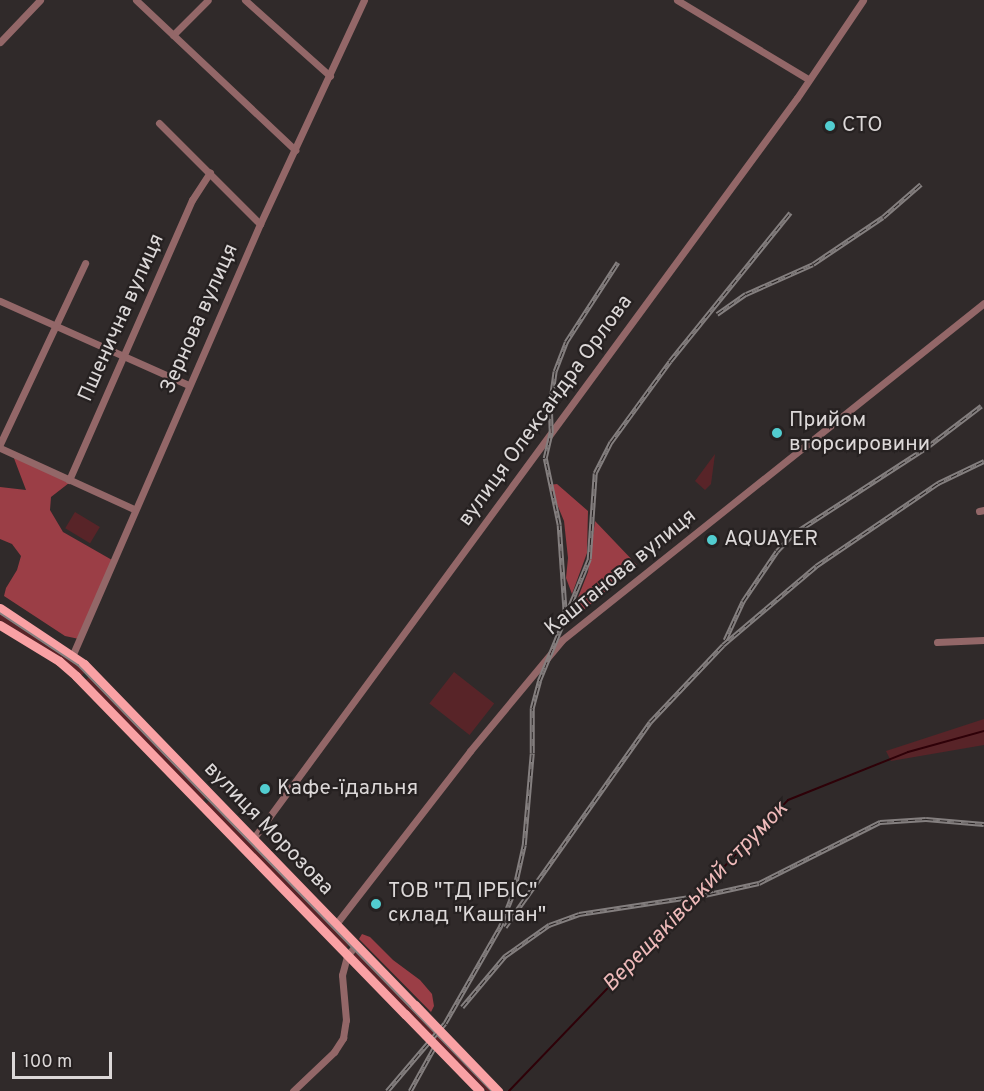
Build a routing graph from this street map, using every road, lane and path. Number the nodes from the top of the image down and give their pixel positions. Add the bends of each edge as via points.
1 (40, 0) edge
2 (136, 0) edge
3 (208, 0) edge
4 (245, 0) edge
5 (364, 0) edge
6 (677, 0) edge
7 (862, 0) edge
8 (172, 35) junction
9 (0, 42) edge
10 (330, 76) junction
11 (808, 79) junction
12 (159, 123) dead end
13 (295, 150) junction
14 (210, 172) junction
15 (260, 224) junction
16 (85, 263) dead end
17 (0, 301) edge
18 (984, 303) edge
19 (55, 325) junction
20 (124, 356) junction
21 (189, 385) junction
22 (0, 446) edge
23 (69, 480) junction
24 (134, 509) junction
25 (0, 608) edge
26 (0, 625) edge
27 (984, 640) edge
28 (937, 642) dead end
29 (73, 654) junction
30 (92, 672) junction
31 (81, 681) junction
32 (212, 796) junction
33 (201, 807) junction
34 (253, 839) junction
35 (336, 924) junction
36 (356, 945) junction
37 (346, 956) junction
38 (293, 1091) edge
39 (480, 1091) edge
40 (498, 1091) edge

1 - 9 street
2 - 8 street
3 - 8 street
4 - 10 street
5 - 10 street, Зернова вулиця
6 - 11 street
7 - 11 street, вулиця Олександра Орлова
8 - 13 street
10 - 13 street, Зернова вулиця
11 - 34 street, вулиця Олександра Орлова
12 - 14 street
13 - 15 street, Зернова вулиця
14 - 15 street
14 - 20 street, Пшенична вулиця via 192,200
15 - 21 street, Зернова вулиця
16 - 19 street
17 - 19 street
18 - 35 street, Каштанова вулиця via 562,640
19 - 20 street
19 - 22 street
20 - 21 street
20 - 23 street, Пшенична вулиця
21 - 24 street, Зернова вулиця
22 - 23 street
23 - 24 street
24 - 29 street, Зернова вулиця
25 - 29 main road, вулиця Морозова
26 - 31 main road, вулиця Морозова via 59,661
27 - 28 street
29 - 30 main road, вулиця Морозова
30 - 31 main road
30 - 32 main road, вулиця Морозова
31 - 33 main road, вулиця Морозова
32 - 33 main road
32 - 34 main road, вулиця Морозова
33 - 37 main road, вулиця Морозова
34 - 35 main road, вулиця Морозова
35 - 36 main road, вулиця Морозова
36 - 37 street
36 - 40 main road, вулиця Морозова, bridge
37 - 38 street via 343,1038 334,1052
37 - 39 main road, вулиця Морозова, bridge

